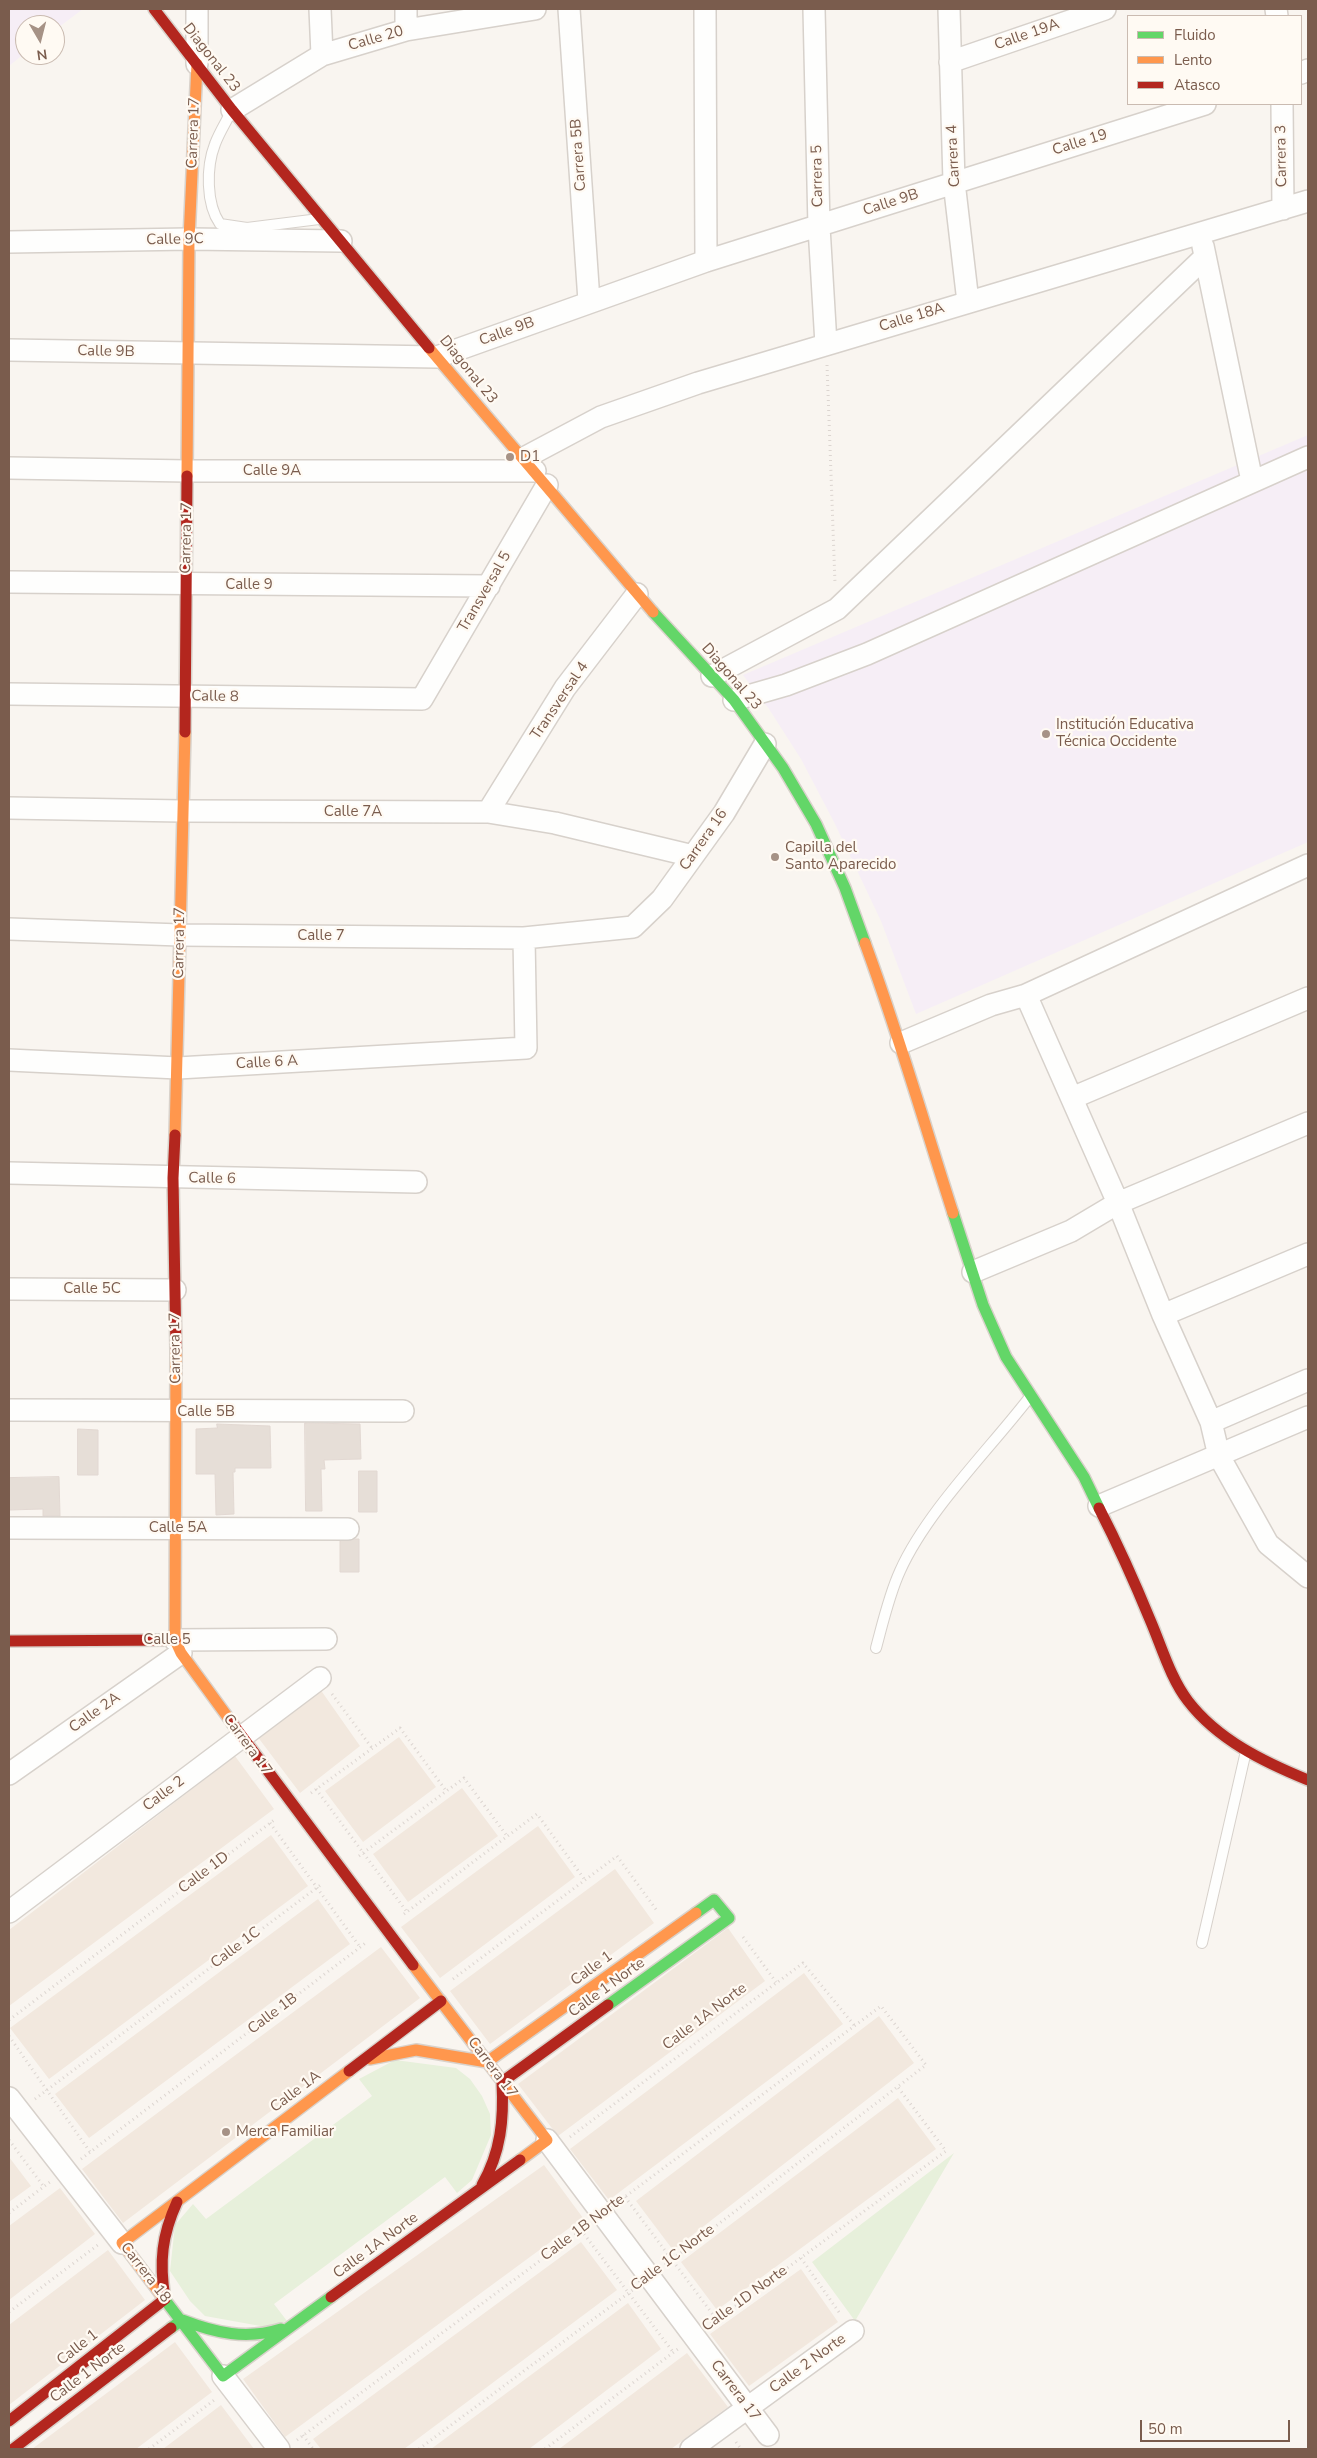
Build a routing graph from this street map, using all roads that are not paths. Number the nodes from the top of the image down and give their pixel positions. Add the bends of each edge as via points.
1 (154, 9) edge
2 (198, 9) edge
3 (320, 9) edge
4 (406, 9) edge
5 (535, 9) edge
6 (569, 9) edge
7 (705, 9) edge
8 (814, 9) edge
9 (949, 9) edge
10 (1105, 9) edge
11 (509, 11) edge
12 (406, 30) junction
13 (322, 55) junction
14 (950, 62) junction
15 (197, 64) junction
16 (1202, 105) edge
17 (1282, 105) edge
18 (232, 110) junction
19 (954, 182) junction
20 (1308, 201) edge
21 (1283, 209) junction
22 (322, 218) junction
23 (819, 227) junction
24 (1200, 233) junction
25 (190, 239) junction
26 (341, 241) junction
27 (9, 242) edge
28 (1205, 257) junction
29 (706, 261) junction
30 (589, 301) junction
31 (968, 302) junction
32 (826, 344) junction
33 (9, 350) edge
34 (189, 354) junction
35 (437, 357) junction
36 (1308, 457) edge
37 (9, 468) edge
38 (188, 471) junction
39 (535, 471) junction
40 (1252, 481) junction
41 (9, 582) edge
42 (186, 585) junction
43 (489, 586) junction
44 (638, 594) junction
45 (712, 676) junction
46 (9, 694) edge
47 (186, 696) junction
48 (422, 699) joint
49 (734, 700) junction
50 (766, 744) junction
51 (9, 808) edge
52 (182, 812) junction
53 (488, 812) junction
54 (693, 856) junction
55 (1308, 865) edge
56 (633, 927) joint
57 (9, 929) edge
58 (180, 935) junction
59 (524, 938) junction
60 (1026, 995) junction
61 (1308, 998) edge
62 (901, 1044) junction
63 (9, 1060) edge
64 (178, 1068) junction
65 (1072, 1098) junction
66 (1308, 1123) edge
67 (9, 1173) edge
68 (173, 1178) junction
69 (416, 1182) dead end
70 (1118, 1203) junction
71 (1308, 1254) edge
72 (973, 1272) junction
73 (9, 1289) edge
74 (175, 1290) junction
75 (1163, 1315) junction
76 (1308, 1380) edge
77 (1032, 1395) junction
78 (9, 1410) edge
79 (403, 1411) dead end
80 (177, 1412) junction
81 (1308, 1417) edge
82 (1211, 1422) junction
83 (1219, 1456) junction
84 (1099, 1506) junction
85 (9, 1528) edge
86 (175, 1528) junction
87 (348, 1529) dead end
88 (1308, 1577) edge
89 (326, 1639) dead end
90 (9, 1640) edge
91 (178, 1646) junction
92 (876, 1648) dead end
93 (320, 1678) road end
94 (241, 1736) junction
95 (1247, 1750) junction
96 (9, 1774) edge
97 (1308, 1780) edge
98 (714, 1900) joint
99 (9, 1912) edge
100 (1202, 1942) dead end
101 (438, 1997) junction
102 (361, 2061) junction
103 (488, 2062) junction
104 (502, 2082) junction
105 (14, 2104) edge
106 (550, 2145) junction
107 (479, 2190) junction
108 (177, 2201) junction
109 (118, 2238) junction
110 (166, 2299) junction
111 (182, 2320) junction
112 (294, 2325) junction
113 (853, 2331) road end
114 (227, 2382) junction
115 (747, 2407) junction
116 (9, 2420) edge
117 (768, 2435) dead end
118 (284, 2447) edge
119 (13, 2449) edge
120 (691, 2449) edge

1 - 15 street, Diagonal 23
2 - 15 street
3 - 13 street
4 - 12 street
5 - 11 street, Calle 20
6 - 30 street, Carrera 5B
7 - 29 street
8 - 23 street, Carrera 5
9 - 14 street, Carrera 4
10 - 14 street, Calle 19A
11 - 12 street, Calle 20
12 - 13 street, Calle 20
13 - 18 street, Calle 20
14 - 19 street, Carrera 4
15 - 18 street, Diagonal 23
15 - 25 street, Carrera 17
16 - 19 street, Calle 19
17 - 21 street, Carrera 3
18 - 22 street, Diagonal 23
18 - 22 lane via 214,144 209,170 214,215 220,224 247,228
19 - 23 street, Calle 9B
19 - 31 street, Carrera 4
20 - 21 street, Calle 18A
21 - 24 street, Calle 18A
22 - 26 street, Diagonal 23
23 - 29 street, Calle 9B
23 - 32 street, Carrera 5
24 - 28 street
24 - 31 street, Calle 18A
25 - 26 street, Calle 9C
25 - 27 street, Calle 9C
25 - 34 street, Carrera 17
26 - 35 street, Diagonal 23
28 - 40 street
28 - 45 street via 836,609
29 - 30 street, Calle 9B
30 - 35 street, Calle 9B
31 - 32 street, Calle 18A
32 - 39 street, Calle 18A via 636,404 568,434
33 - 34 street, Calle 9B
34 - 35 street, Calle 9B
34 - 38 street, Carrera 17
35 - 39 street, Diagonal 23
36 - 40 street
37 - 38 street, Calle 9A
38 - 39 street, Calle 9A
38 - 42 street, Carrera 17
39 - 43 street, Transversal 5
39 - 44 street, Diagonal 23
40 - 49 street via 867,654 786,685
41 - 42 street, Calle 9
42 - 43 street, Calle 9
42 - 47 street, Carrera 17
43 - 48 street, Transversal 5
44 - 45 street, Diagonal 23
44 - 53 street, Transversal 4 via 565,688
45 - 49 street, Diagonal 23
46 - 47 street, Calle 8
47 - 48 street, Calle 8
47 - 52 street, Carrera 17
49 - 50 street, Diagonal 23
50 - 54 street, Carrera 16
50 - 62 street, Diagonal 23 via 816,824 845,888
51 - 52 street, Calle 7A
52 - 53 street, Calle 7A
52 - 58 street, Carrera 17
53 - 54 street, Calle 7A
54 - 56 street, Carrera 16 via 662,899
55 - 60 street
56 - 59 street, Calle 7
57 - 58 street, Calle 7
58 - 59 street, Calle 7
58 - 64 street, Carrera 17
59 - 64 street, Calle 6 A via 526,1048
60 - 62 street via 991,1005
60 - 65 street
61 - 65 street
62 - 72 street, Diagonal 23
63 - 64 street, Calle 6 A
64 - 68 street, Carrera 17
65 - 70 street
66 - 70 street
67 - 68 street, Calle 6
68 - 69 street, Calle 6
68 - 74 street, Carrera 17
70 - 72 street via 1071,1231
70 - 75 street
71 - 75 street
72 - 77 street, Diagonal 23 via 983,1305 1006,1357
73 - 74 street, Calle 5C
74 - 80 street, Carrera 17
75 - 82 street
76 - 82 street
77 - 84 street, Diagonal 23
77 - 92 lane via 916,1541 899,1572
78 - 80 street, Calle 5B
79 - 80 street, Calle 5B
80 - 86 street, Carrera 17
81 - 83 street
82 - 83 street
83 - 84 street
83 - 88 street via 1268,1544
84 - 95 street, Diagonal 23 via 1172,1672 1188,1701 1222,1736
85 - 86 street, Calle 5A
86 - 87 street, Calle 5A
86 - 91 street, Carrera 17
89 - 91 street, Calle 5
90 - 91 street, Calle 5
91 - 94 street, Carrera 17
91 - 96 street, Calle 2A
93 - 94 street, Calle 2
94 - 99 street, Calle 2
94 - 101 street, Carrera 17
95 - 97 street, Diagonal 23
95 - 100 lane
98 - 103 street, Calle 1
98 - 104 street, Calle 1 Norte via 729,1918
101 - 102 street, Calle 1A
101 - 103 street, Carrera 17
102 - 103 street via 416,2050
102 - 108 street, Calle 1A
103 - 104 street, Carrera 17
104 - 106 street, Carrera 17
104 - 107 street via 500,2148 492,2170
105 - 109 street, Carrera 18
106 - 107 street, Calle 1A Norte
106 - 115 street, Carrera 17
107 - 112 street, Calle 1A Norte
108 - 109 street, Calle 1A
108 - 110 street via 161,2244 159,2268
109 - 110 street, Carrera 18
110 - 111 street, Carrera 18
110 - 116 street, Calle 1
111 - 112 street via 219,2334 245,2336 268,2334
111 - 114 street, Carrera 18
111 - 119 street, Calle 1 Norte
112 - 114 street, Calle 1A Norte
113 - 115 street, Calle 2 Norte
114 - 118 street, Carrera 18
115 - 117 street, Carrera 17
115 - 120 street, Calle 2 Norte

